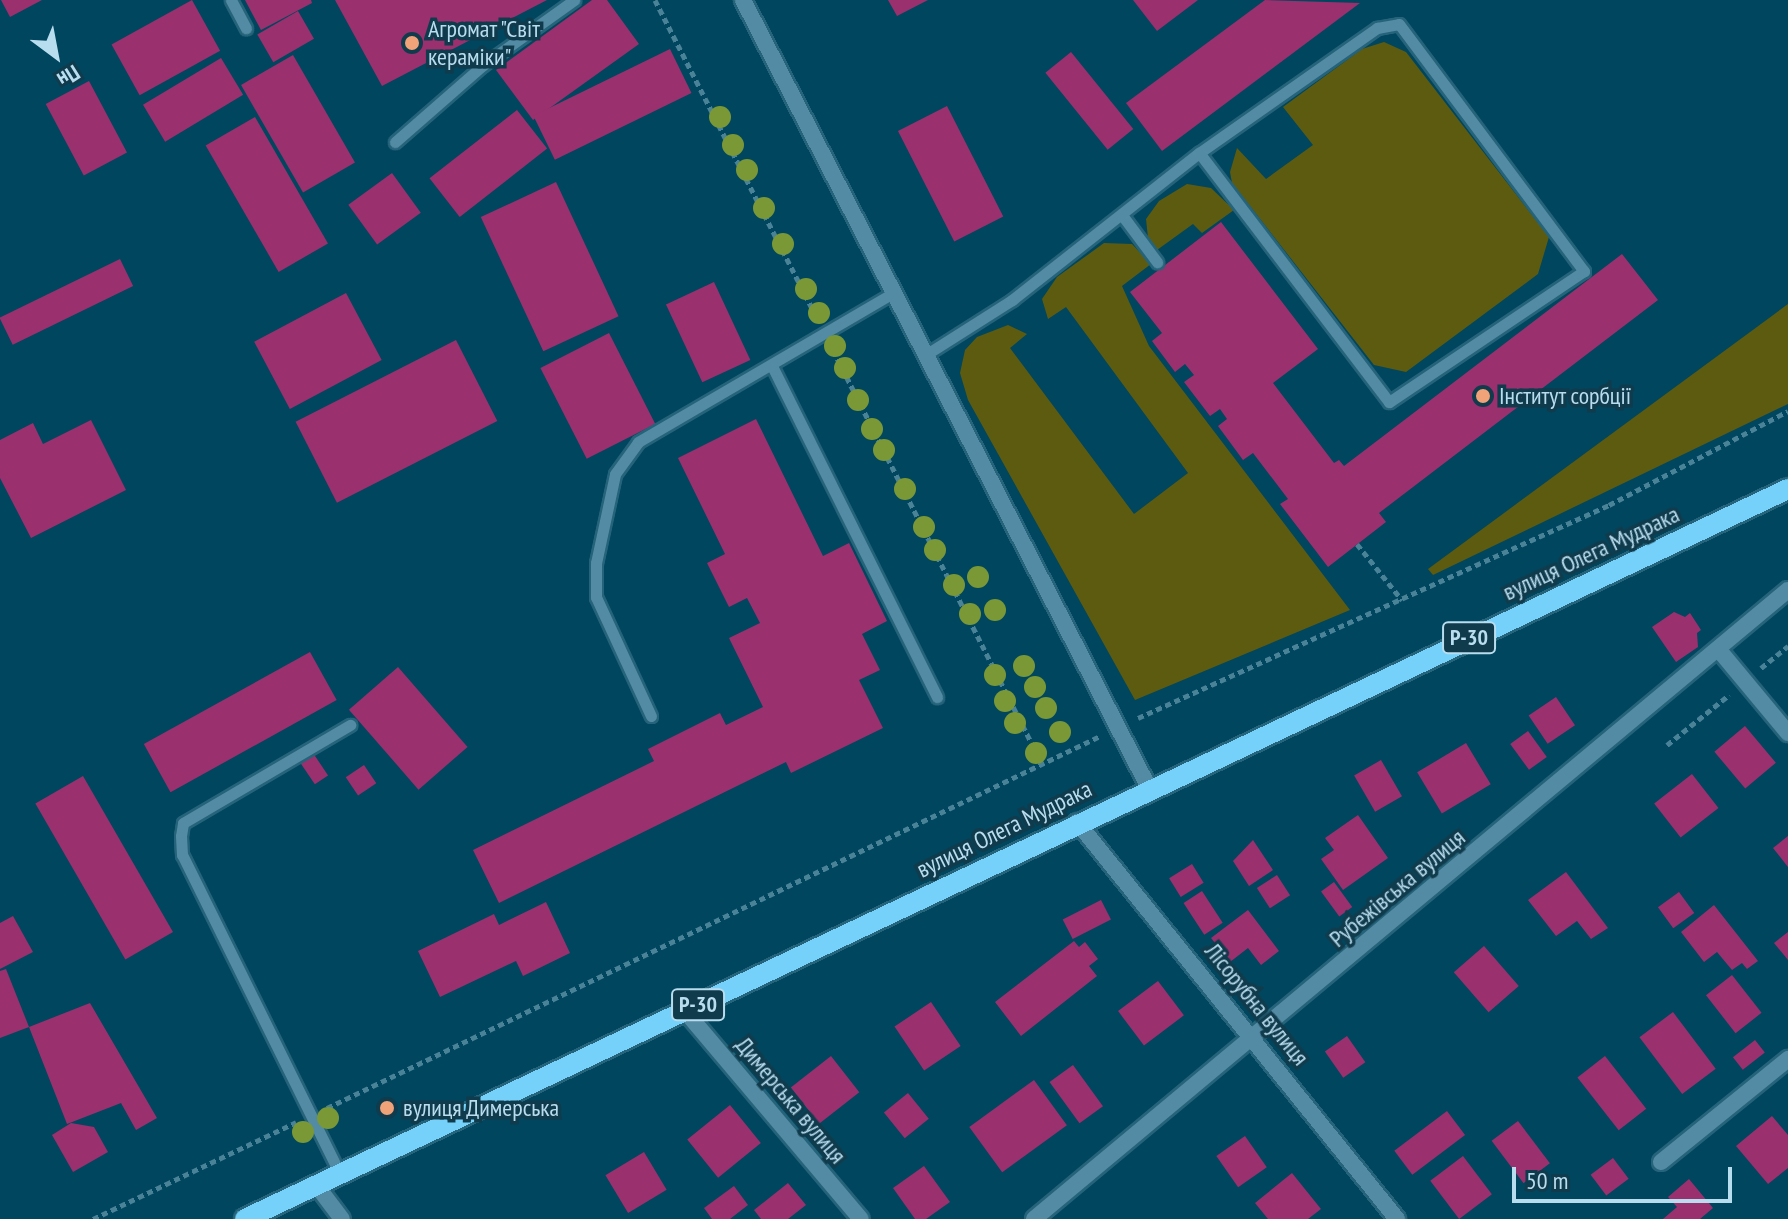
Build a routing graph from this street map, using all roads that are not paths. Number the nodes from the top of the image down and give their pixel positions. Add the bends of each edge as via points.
1 (231, 0) edge
2 (574, 0) edge
3 (743, 0) edge
4 (246, 28) dead end
5 (395, 142) dead end
6 (1199, 153) junction
7 (1122, 215) junction
8 (1157, 262) dead end
9 (895, 292) junction
10 (927, 354) junction
11 (772, 366) junction
12 (1788, 489) edge
13 (1788, 590) edge
14 (1719, 650) junction
15 (937, 697) dead end
16 (651, 716) dead end
17 (350, 725) dead end
18 (1788, 733) edge
19 (1149, 788) junction
20 (1077, 822) junction
21 (685, 1011) junction
22 (1255, 1038) junction
23 (1788, 1059) edge
24 (1661, 1162) dead end
25 (340, 1174) junction
26 (317, 1186) junction
27 (245, 1219) edge
28 (342, 1219) edge
29 (861, 1219) edge
30 (1034, 1219) edge
31 (1397, 1219) edge

1 - 4 lane
2 - 5 lane via 483,65
3 - 9 street
6 - 6 lane via 1377,28 1399,24 1584,271 1389,402
6 - 7 lane
7 - 8 lane
7 - 10 lane via 1012,300
9 - 10 street
9 - 11 lane
10 - 19 street
11 - 15 lane
11 - 16 lane via 638,442 615,474 596,563 596,597
12 - 19 main road, вулиця Олега Мудрака / Р-30
13 - 14 street, Рубежівська вулиця
14 - 18 street
14 - 22 street, Рубежівська вулиця
17 - 25 lane via 183,823 181,836 182,855
19 - 20 main road, вулиця Олега Мудрака / Р-30
20 - 21 main road, вулиця Олега Мудрака / Р-30
20 - 22 street, Лісорубна вулиця
21 - 25 main road, вулиця Олега Мудрака / Р-30
21 - 29 street, Димерська вулиця
22 - 30 street, Рубежівська вулиця
22 - 31 street, Лісорубна вулиця
23 - 24 street
25 - 26 main road, вулиця Олега Мудрака / Р-30
26 - 27 main road, вулиця Олега Мудрака / Р-30
26 - 28 street

